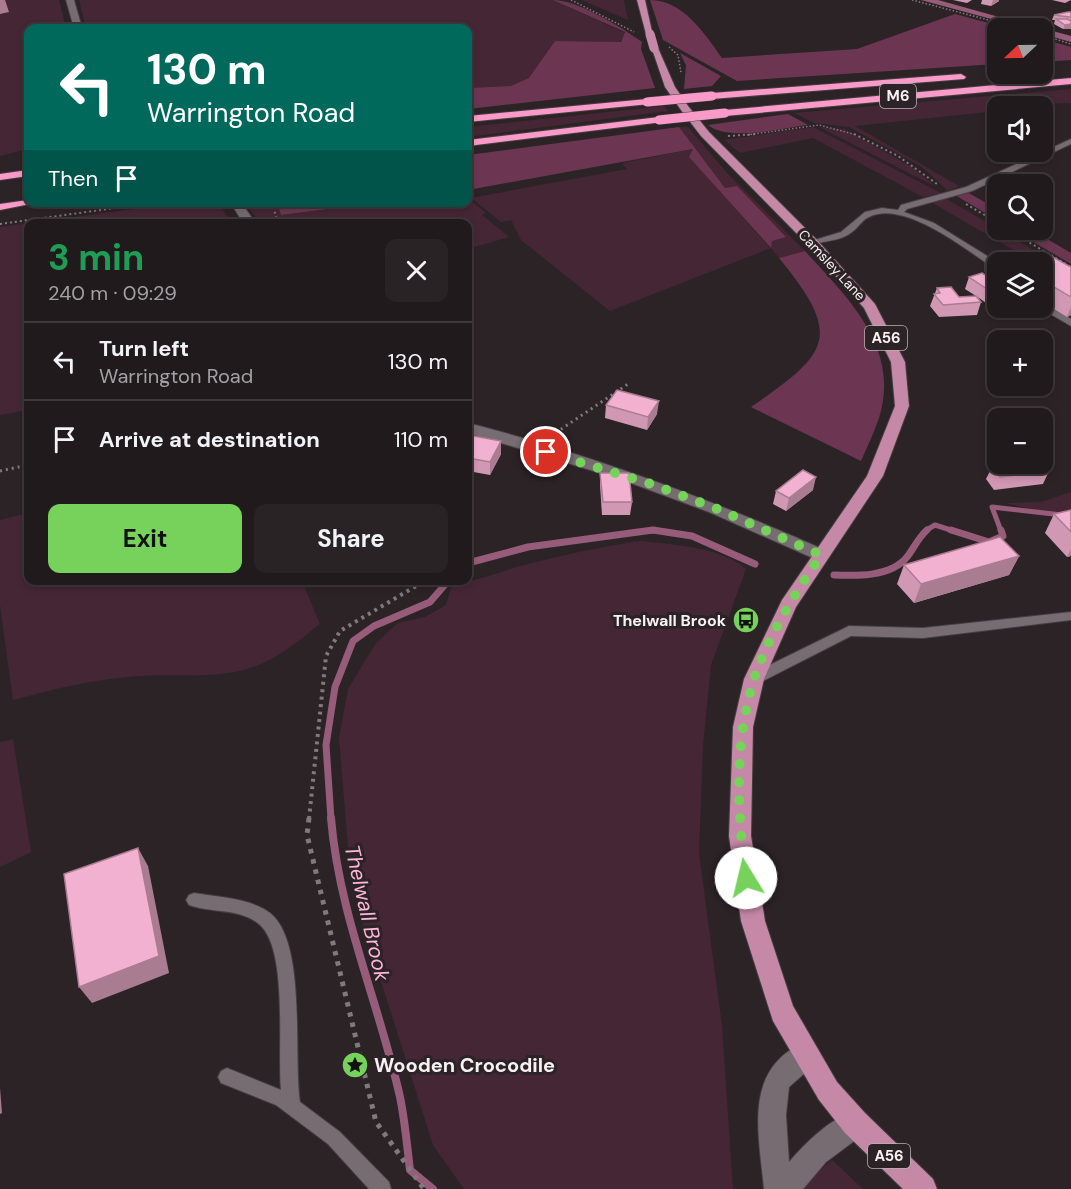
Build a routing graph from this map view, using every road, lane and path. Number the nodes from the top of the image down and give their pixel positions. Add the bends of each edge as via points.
1 (70, 0) edge
2 (571, 0) edge
3 (641, 0) edge
4 (912, 0) edge
5 (582, 5) dead end
6 (987, 20) edge
7 (77, 24) edge
8 (1053, 38) edge
9 (1071, 44) edge
10 (971, 76) dead end
11 (1071, 81) edge
12 (472, 119) edge
13 (801, 127) dead end
14 (1071, 141) edge
15 (472, 143) edge
16 (24, 174) edge
17 (0, 177) edge
18 (950, 194) junction
19 (24, 204) edge
20 (0, 207) edge
21 (122, 207) edge
22 (899, 213) junction
23 (987, 216) edge
24 (36, 219) edge
25 (24, 221) edge
26 (0, 224) edge
27 (1025, 240) edge
28 (812, 242) junction
29 (987, 260) edge
30 (1071, 267) edge
31 (1053, 312) edge
32 (1071, 323) edge
33 (628, 384) dead end
34 (472, 429) edge
35 (539, 450) junction
36 (24, 466) edge
37 (0, 471) edge
38 (821, 555) junction
39 (416, 585) edge
40 (1071, 616) edge
41 (754, 680) junction
42 (194, 900) dead end
43 (806, 1055) junction
44 (227, 1077) dead end
45 (292, 1106) junction
46 (855, 1124) junction
47 (382, 1189) edge
48 (424, 1189) edge
49 (778, 1189) edge
50 (786, 1189) edge
51 (923, 1189) edge

1 - 7 street
2 - 5 path
3 - 28 main road, Camsley Lane / A56, bridge via 670,87 697,125
4 - 6 path
8 - 9 path
10 - 12 highway, M6, bridge
11 - 15 highway, M6, bridge via 725,113
13 - 18 path via 845,128 913,166
14 - 18 lane via 969,189
16 - 17 highway
18 - 22 lane via 904,207
18 - 23 path
19 - 20 highway
21 - 24 path
22 - 28 lane via 868,214 847,233
22 - 29 lane via 920,220
25 - 26 path
27 - 30 path
28 - 38 main road, Camsley Lane / A56 via 870,307 898,362 902,406 875,476
31 - 32 lane
33 - 35 path via 549,437
34 - 35 street
35 - 38 street via 648,483
36 - 37 path
38 - 41 main road, A56 via 788,605
39 - 48 path via 340,631 326,656 307,835 376,1122
40 - 41 lane via 923,633 849,631
41 - 43 main road, A56 via 743,727 740,836 753,921 767,972 782,1012
42 - 45 lane via 248,911 267,920 280,938 286,964 287,1086
43 - 46 main road, A56
43 - 49 street via 781,1074 775,1090
44 - 45 lane
45 - 47 lane via 334,1138
46 - 50 street via 828,1140
46 - 51 main road, A56

